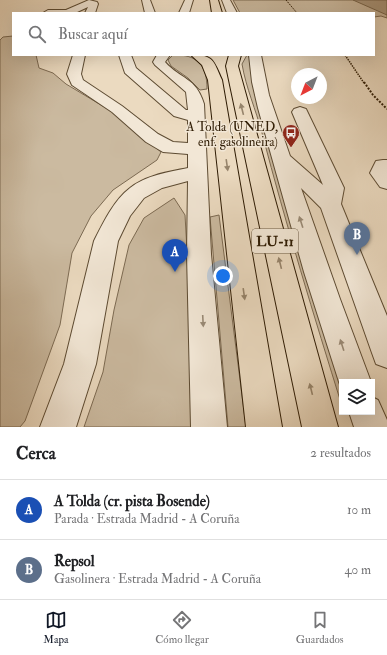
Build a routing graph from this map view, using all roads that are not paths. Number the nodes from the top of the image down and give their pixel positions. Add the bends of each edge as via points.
1 (146, 0) edge
2 (189, 0) edge
3 (214, 0) edge
4 (226, 0) edge
5 (70, 12) edge
6 (90, 12) edge
7 (150, 12) edge
8 (184, 12) edge
9 (217, 12) edge
10 (232, 12) edge
11 (79, 56) edge
12 (125, 56) edge
13 (163, 56) edge
14 (199, 56) edge
15 (235, 56) edge
16 (255, 56) edge
17 (300, 112) dead end
18 (196, 117) junction
19 (282, 159) junction
20 (197, 161) junction
21 (386, 162) edge
22 (387, 182) edge
23 (330, 204) junction
24 (387, 353) edge
25 (354, 379) edge
26 (367, 415) edge
27 (58, 427) edge
28 (209, 427) edge
29 (264, 427) edge
30 (320, 427) edge
31 (372, 427) edge

1 - 7 street
2 - 8 street
3 - 9 highway
4 - 10 street
5 - 6 street via 89,3 94,4
11 - 20 street via 74,74 77,82 117,109 152,138
12 - 18 street via 130,70 180,113
13 - 18 street via 159,62 163,68 192,92 196,104
14 -> 29 highway, LU-11 via 208,62 215,80
30 -> 15 highway, LU-11 via 232,66
16 - 19 street
17 - 23 street via 334,188
18 - 20 street
19 - 23 street
25 -> 19 street
20 - 27 street via 136,193 122,211 106,241 80,364
20 -> 28 street via 199,254
21 - 22 street via 380,173
23 - 24 street
26 - 31 street

